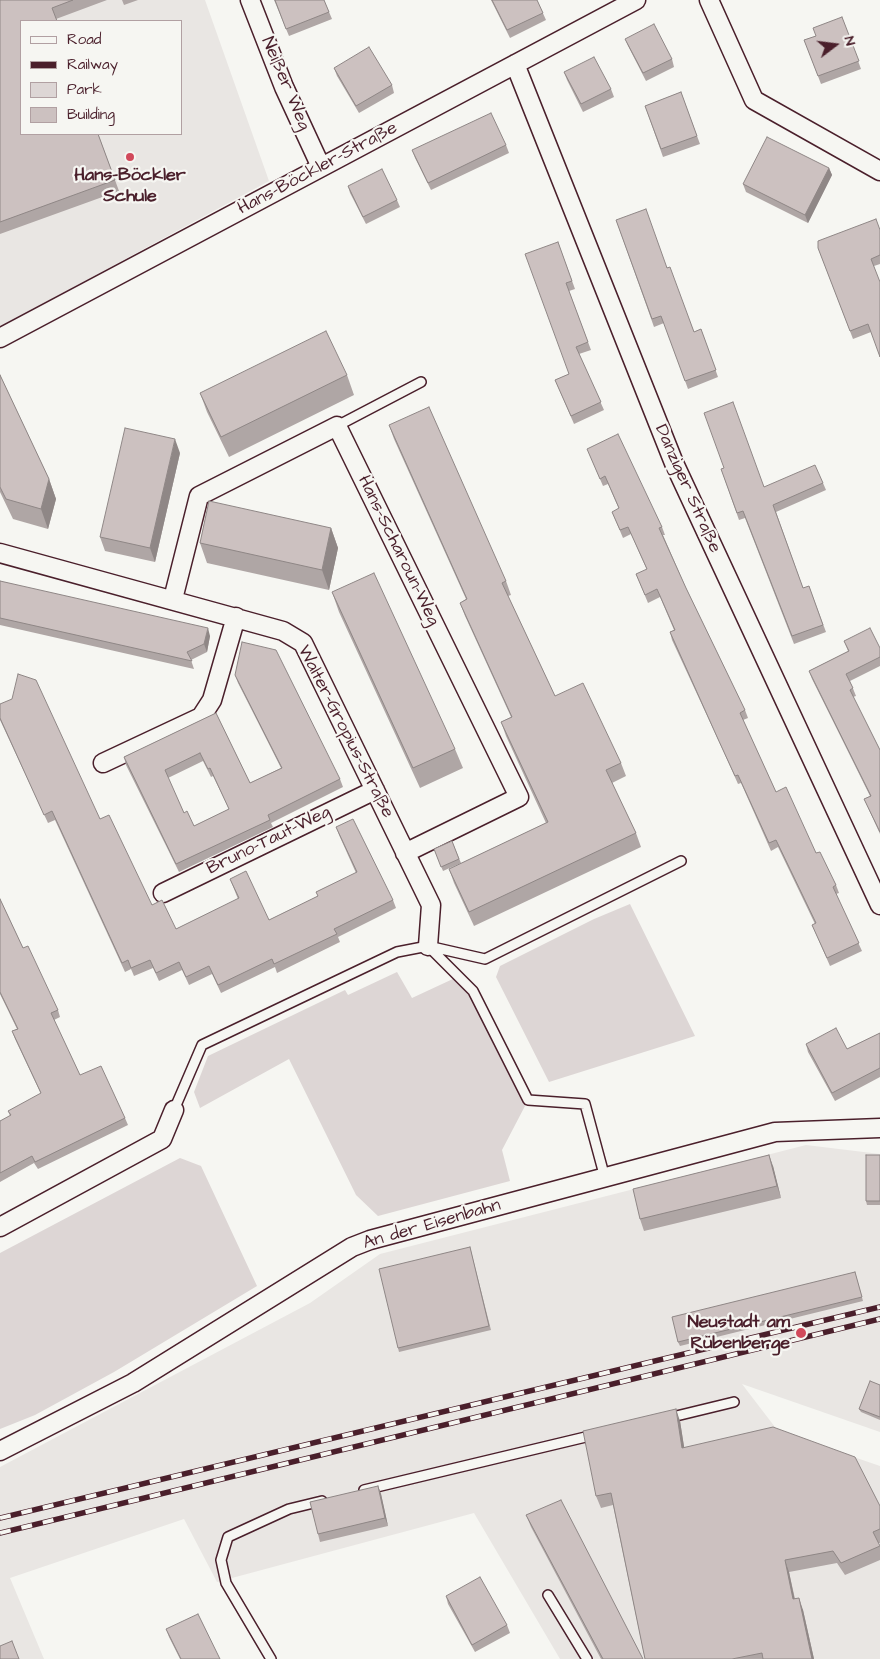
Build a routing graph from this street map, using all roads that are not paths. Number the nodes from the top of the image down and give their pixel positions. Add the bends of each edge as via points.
1 (250, 0) edge
2 (636, 0) edge
3 (709, 0) edge
4 (515, 64) junction
5 (321, 167) junction
6 (880, 171) edge
7 (0, 338) edge
8 (422, 382) dead end
9 (337, 426) junction
10 (0, 553) edge
11 (173, 599) junction
12 (236, 617) junction
13 (103, 763) dead end
14 (375, 790) junction
15 (405, 853) junction
16 (681, 861) dead end
17 (163, 893) dead end
18 (880, 905) edge
19 (428, 946) junction
20 (174, 1110) joint
21 (880, 1128) edge
22 (605, 1178) junction
23 (0, 1227) edge
24 (734, 1402) dead end
25 (659, 1420) edge
26 (603, 1433) edge
27 (0, 1451) edge
28 (354, 1492) edge
29 (335, 1497) edge
30 (548, 1596) dead end
31 (271, 1659) edge
32 (587, 1659) edge

1 - 5 street, Neißer Weg via 284,87
2 - 4 street, Hans-Böckler-Straße
3 - 6 street via 754,100
4 - 5 street, Hans-Böckler-Straße
4 - 18 street, Danziger Straße via 674,463
5 - 7 street, Hans-Böckler-Straße
8 - 9 lane
9 - 11 street via 199,496
9 - 15 street, Hans-Scharoun-Weg via 519,798
10 - 11 street, Walter-Gropius-Straße
11 - 12 street, Walter-Gropius-Straße
12 - 13 street via 212,700 201,717
12 - 14 street, Walter-Gropius-Straße via 283,631 303,643
14 - 15 street, Walter-Gropius-Straße
14 - 17 street, Bruno-Taut-Weg
15 - 19 street, Walter-Gropius-Straße via 431,905
16 - 19 lane via 486,959
19 - 20 lane via 397,952 202,1045
19 - 22 lane via 473,991 528,1100 585,1104
20 - 23 street via 162,1140
21 - 22 street, An der Eisenbahn via 775,1132
22 - 27 street, An der Eisenbahn via 352,1247 133,1383
24 - 25 lane
26 - 28 lane
29 - 31 lane via 289,1509 228,1537 221,1560 226,1583
30 - 32 lane

